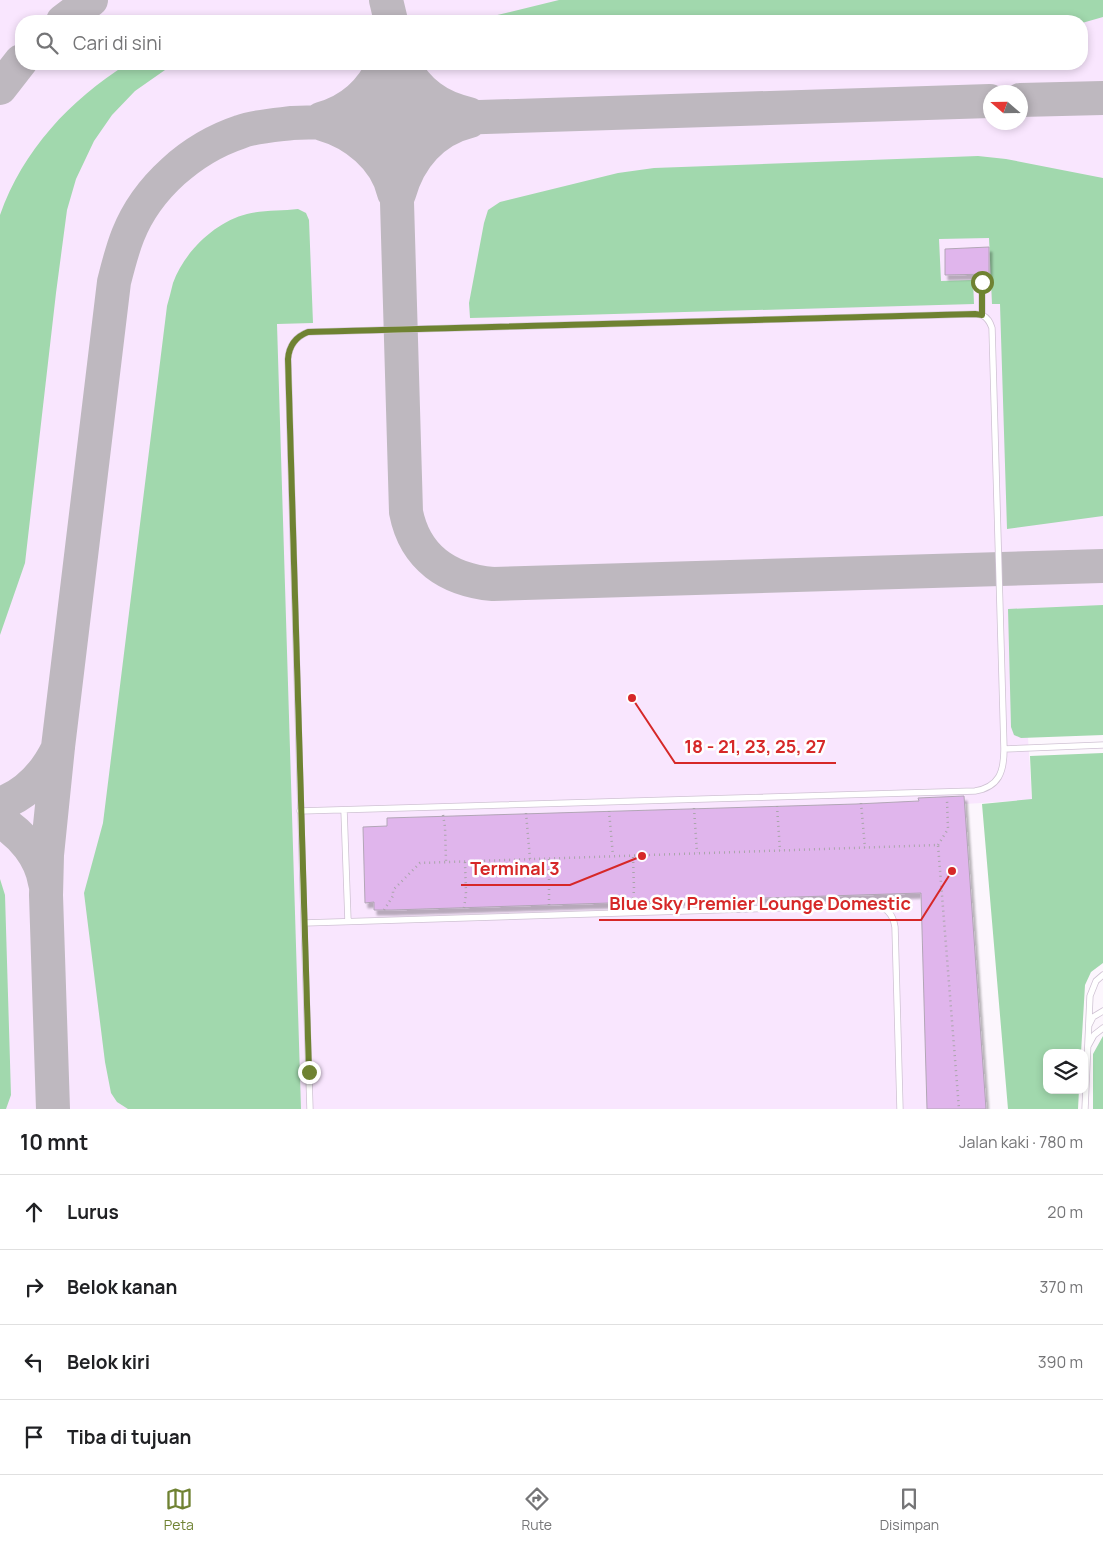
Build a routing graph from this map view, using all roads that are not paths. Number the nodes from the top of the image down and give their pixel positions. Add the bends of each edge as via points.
1 (982, 282) dead end
2 (982, 315) junction
3 (1103, 745) edge
4 (1004, 749) junction
5 (344, 810) junction
6 (300, 811) junction
7 (348, 921) junction
8 (304, 923) junction
9 (1103, 975) edge
10 (1103, 1011) edge
11 (1103, 1028) edge
12 (1088, 1029) junction
13 (1086, 1049) edge
14 (1088, 1049) edge
15 (1085, 1094) edge
16 (310, 1109) edge
17 (900, 1109) edge
18 (1085, 1109) edge

1 - 2 lane
2 - 4 lane via 992,328
2 - 6 lane via 308,332 300,335 289,350 288,359
3 - 4 lane
4 - 5 lane via 998,778 991,786 975,791
5 - 6 lane
5 - 7 lane
6 - 8 lane
7 - 8 lane
7 - 17 lane via 880,905 891,914 895,927
8 - 16 lane
9 - 12 lane via 1096,981 1090,996
10 - 12 lane via 1093,1017
11 - 14 lane via 1094,1035
12 - 13 lane
15 - 18 lane

